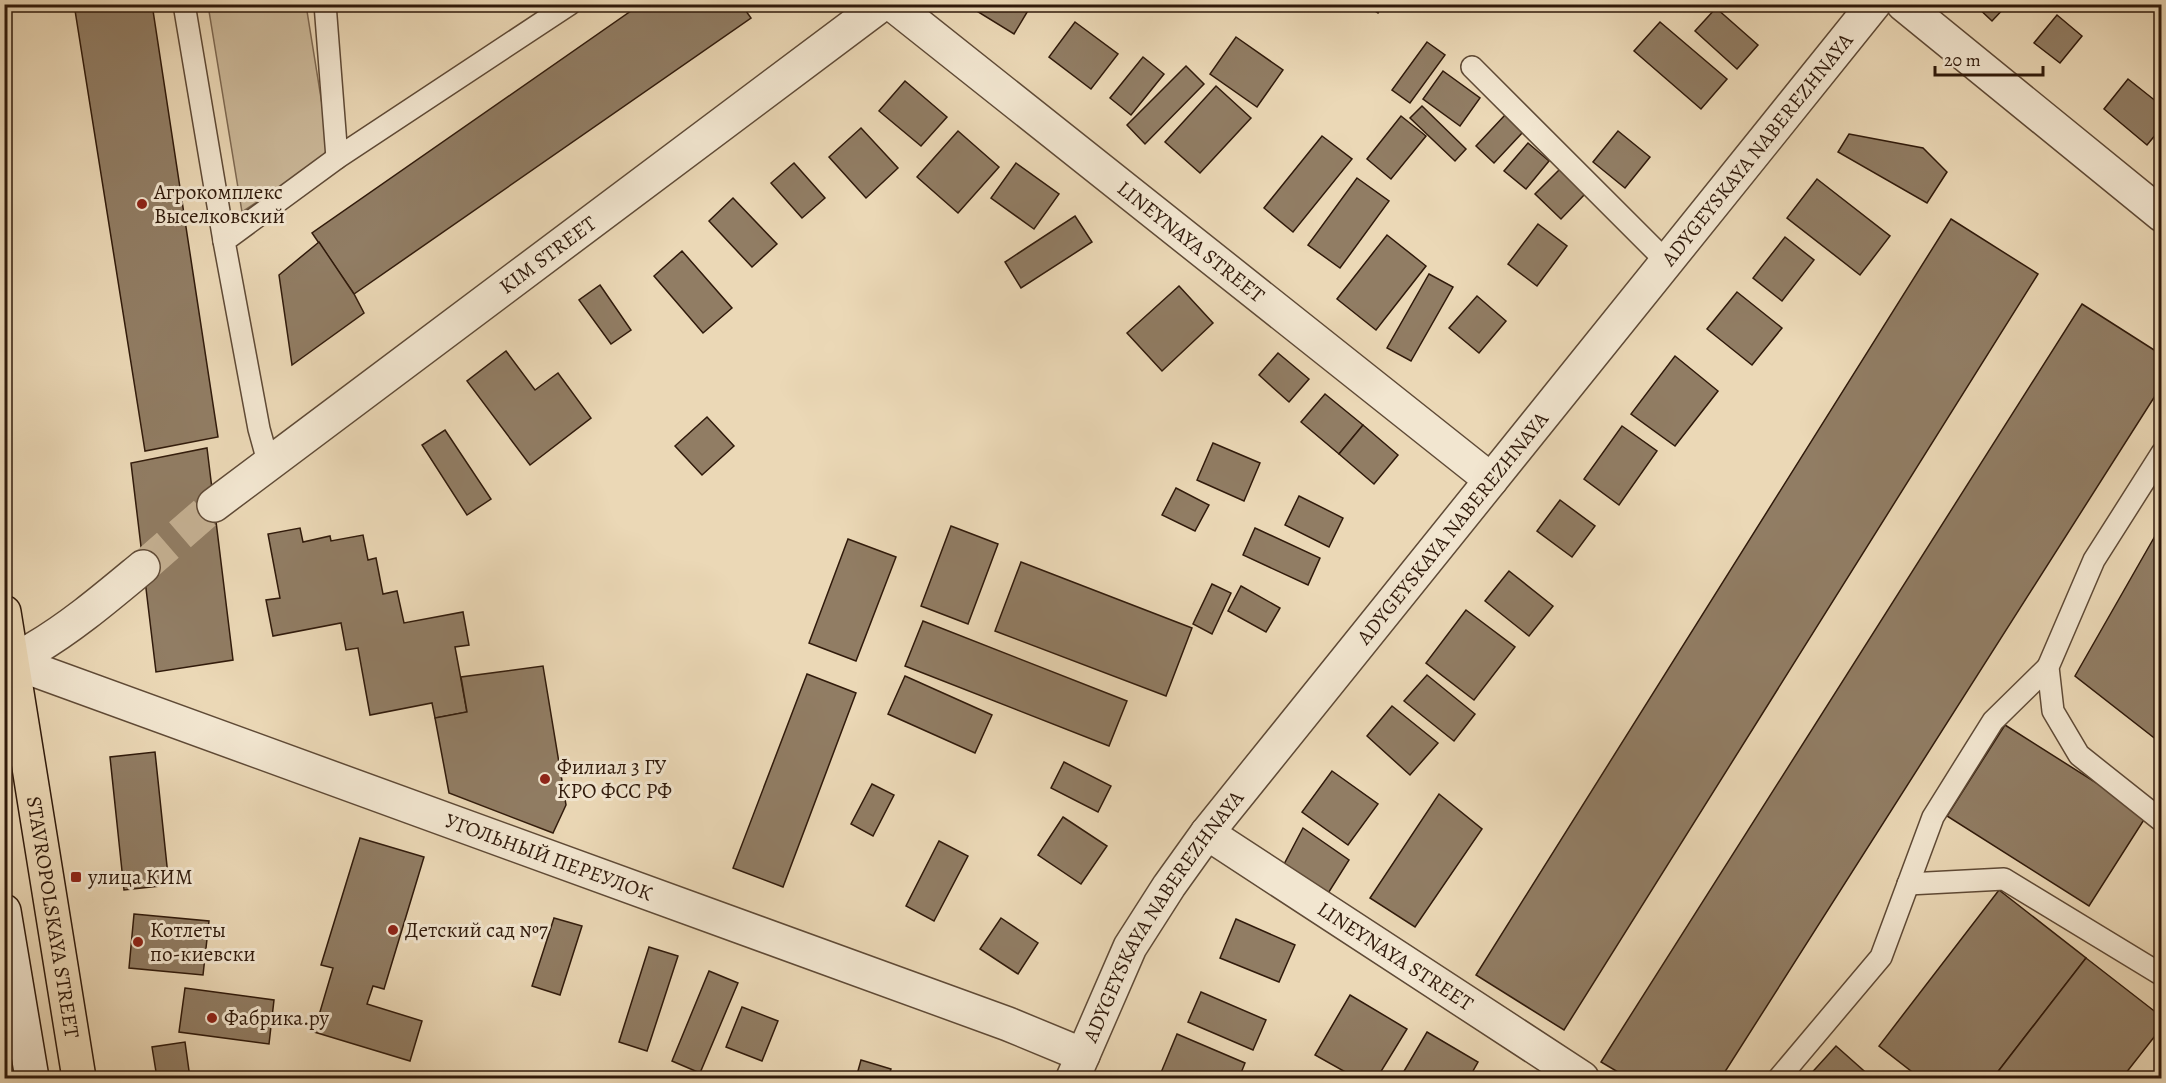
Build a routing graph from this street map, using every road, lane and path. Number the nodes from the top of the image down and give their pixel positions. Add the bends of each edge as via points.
1 (184, 4) edge
2 (325, 4) edge
3 (570, 4) edge
4 (882, 4) edge
5 (892, 4) edge
6 (1874, 4) edge
7 (1903, 4) edge
8 (1472, 67) dead end
9 (337, 158) junction
10 (2162, 215) edge
11 (224, 241) junction
12 (1667, 262) junction
13 (2162, 453) edge
14 (269, 465) junction
15 (1491, 480) junction
16 (214, 505) tunnel mouth
17 (143, 567) tunnel mouth
18 (4, 612) edge
19 (9, 663) edge
20 (2048, 667) junction
21 (2162, 821) edge
22 (1207, 834) junction
23 (1908, 884) junction
24 (4, 911) edge
25 (2162, 975) edge
26 (1078, 1067) edge
27 (32, 1078) edge
28 (78, 1078) edge
29 (1582, 1078) edge
30 (1779, 1078) edge

1 - 11 lane
2 - 9 lane
3 - 9 lane
4 - 14 street, KIM STREET
5 - 15 street, LINEYNAYA STREET
6 - 12 street, ADYGEYSKAYA NABEREZHNAYA
7 - 10 street
8 - 12 lane
9 - 11 lane
11 - 14 lane
12 - 15 street, ADYGEYSKAYA NABEREZHNAYA
13 - 20 lane via 2094,560
14 - 16 street, KIM STREET
15 - 22 street, ADYGEYSKAYA NABEREZHNAYA
17 - 19 street via 50,640
18 - 19 main road, STAVROPOLSKAYA STREET
19 - 26 street, УГОЛЬНЫЙ ПЕРЕУЛОК via 1008,1024
19 - 28 main road, STAVROPOLSKAYA STREET
20 - 21 lane via 2053,711 2079,755
20 - 23 lane via 1993,721 1933,817
22 - 26 street, ADYGEYSKAYA NABEREZHNAYA via 1130,947
22 - 29 street, LINEYNAYA STREET
23 - 25 lane via 2004,879
23 - 30 lane via 1881,957
24 - 27 street

